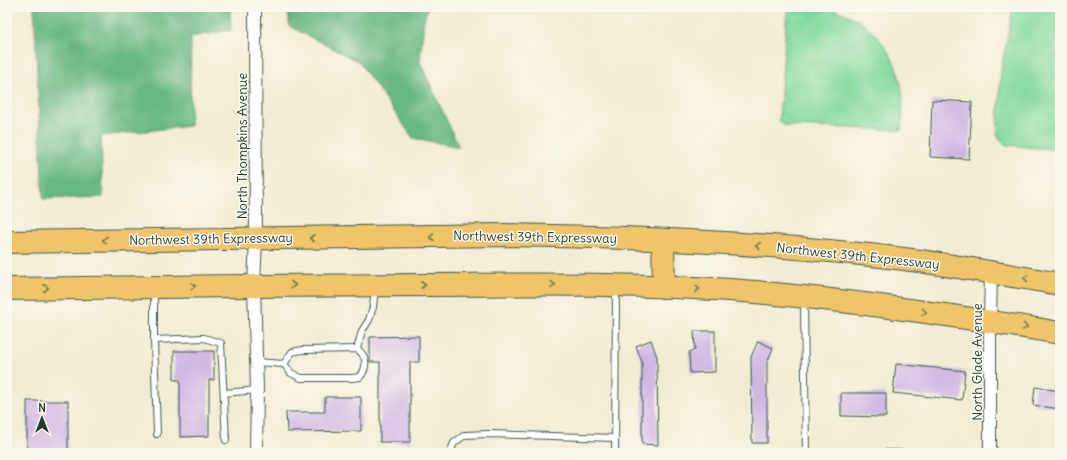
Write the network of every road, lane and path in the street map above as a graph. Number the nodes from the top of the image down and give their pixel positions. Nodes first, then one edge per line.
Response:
1 (255, 7) edge
2 (256, 238) junction
3 (663, 240) junction
4 (7, 242) edge
5 (992, 272) junction
6 (1060, 284) edge
7 (375, 285) junction
8 (616, 285) junction
9 (254, 286) junction
10 (154, 287) junction
11 (664, 287) junction
12 (7, 289) edge
13 (804, 297) junction
14 (990, 321) junction
15 (1060, 333) edge
16 (154, 340) junction
17 (356, 349) junction
18 (256, 362) junction
19 (284, 364) junction
20 (257, 390) junction
21 (224, 393) junction
22 (157, 434) dead end
23 (615, 438) junction
24 (226, 440) dead end
25 (256, 453) edge
26 (450, 453) edge
27 (615, 453) edge
28 (806, 453) edge
29 (839, 453) edge
30 (864, 453) edge
31 (904, 453) edge
32 (990, 453) edge

1 - 2 street, North Thompkins Avenue
3 -> 2 highway, Northwest 39th Expressway
2 -> 4 highway, Northwest 39th Expressway
2 - 9 street, North Thompkins Avenue
5 -> 3 highway, Northwest 39th Expressway
3 - 11 highway
6 -> 5 highway, Northwest 39th Expressway
5 - 14 street, North Glade Avenue
7 -> 8 highway
9 -> 7 highway
7 - 17 lane
8 - 11 highway
8 - 23 lane
10 -> 9 highway
9 - 18 street, North Thompkins Avenue
12 -> 10 highway
10 - 16 lane
11 -> 13 highway
13 -> 14 highway
13 - 28 lane
14 -> 15 highway
14 - 32 street, North Glade Avenue
16 - 21 lane
16 - 22 lane
17 - 19 lane
17 - 19 lane
18 - 19 lane
18 - 20 street, North Thompkins Avenue
20 - 21 lane
20 - 25 street, North Thompkins Avenue
21 - 24 lane
23 - 26 lane
23 - 27 lane
28 - 29 lane
29 - 30 lane
30 - 31 lane

